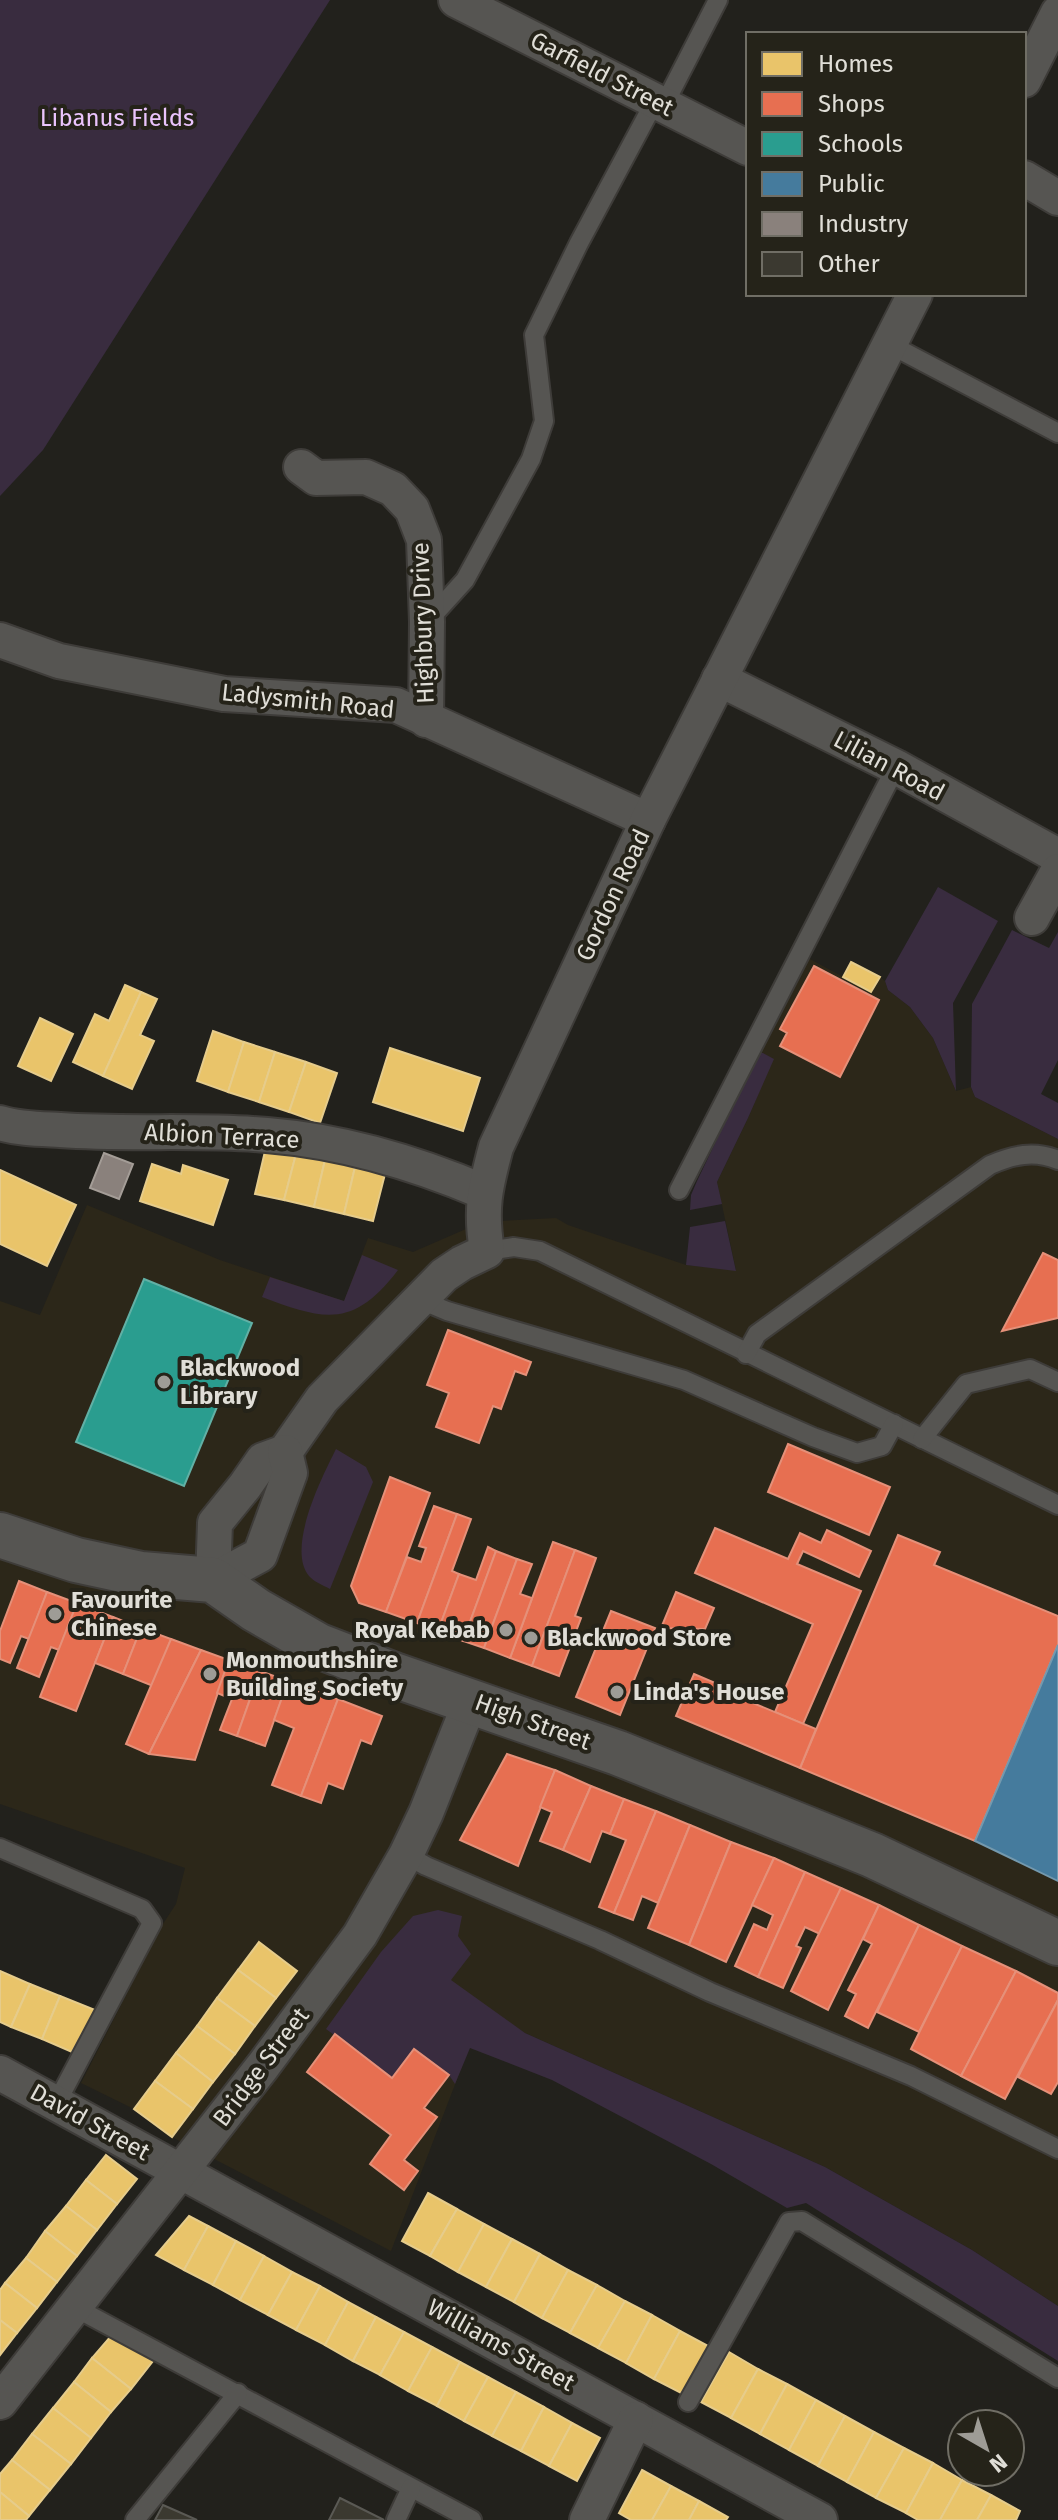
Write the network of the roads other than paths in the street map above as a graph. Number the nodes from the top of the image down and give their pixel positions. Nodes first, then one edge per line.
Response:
1 (456, 0) edge
2 (718, 0) edge
3 (1058, 13) edge
4 (1026, 76) edge
5 (659, 103) junction
6 (746, 147) edge
7 (1026, 179) edge
8 (1058, 198) edge
9 (914, 296) edge
10 (889, 344) junction
11 (1058, 433) edge
12 (301, 467) dead end
13 (427, 622) junction
14 (0, 640) edge
15 (719, 679) junction
16 (426, 720) junction
17 (896, 767) junction
18 (648, 820) junction
19 (1058, 856) edge
20 (1058, 871) edge
21 (1032, 918) dead end
22 (0, 1123) edge
23 (1058, 1160) edge
24 (679, 1190) dead end
25 (484, 1192) junction
26 (487, 1251) junction
27 (421, 1300) junction
28 (746, 1354) junction
29 (1058, 1382) edge
30 (894, 1424) junction
31 (922, 1439) junction
32 (285, 1452) junction
33 (1058, 1505) edge
34 (0, 1535) edge
35 (213, 1580) junction
36 (471, 1700) junction
37 (0, 1848) edge
38 (406, 1855) junction
39 (1058, 1943) edge
40 (0, 2073) edge
41 (57, 2102) junction
42 (1058, 2149) edge
43 (181, 2171) junction
44 (74, 2307) junction
45 (1058, 2378) edge
46 (238, 2393) junction
47 (0, 2402) edge
48 (688, 2402) dead end
49 (636, 2419) junction
50 (411, 2488) junction
51 (135, 2520) edge
52 (396, 2520) edge
53 (472, 2520) edge
54 (587, 2520) edge
55 (820, 2520) edge

1 - 5 street, Garfield Street
2 - 5 lane
3 - 4 street
5 - 6 street, Garfield Street
5 - 13 lane
7 - 8 street
9 - 10 street, Gordon Road
10 - 11 lane
10 - 15 street, Gordon Road
12 - 13 street, Highbury Drive
13 - 16 street, Highbury Drive
14 - 16 street, Ladysmith Road
15 - 17 street, Lilian Road
15 - 18 street, Gordon Road
16 - 18 street, Ladysmith Road
17 - 19 street, Lilian Road
17 - 24 lane
18 - 25 street, Gordon Road
20 - 21 street
22 - 25 street, Albion Terrace
23 - 28 lane
25 - 26 street, Gordon Road
26 - 27 street
26 - 28 lane
27 - 30 lane
27 - 32 street
28 - 30 lane
29 - 31 lane
30 - 31 lane
31 - 33 lane
32 - 35 street
32 - 35 street
34 - 35 main road
35 - 36 main road, High Street
36 - 38 street, Bridge Street
36 - 39 main road, High Street
37 - 41 lane
38 - 42 lane
38 - 43 street, Bridge Street
40 - 41 street, David Street
41 - 43 street, David Street
43 - 44 street, Bridge Street
43 - 49 street, Williams Street
44 - 46 lane
44 - 47 street, Bridge Street
45 - 48 lane
46 - 50 lane
46 - 51 lane
49 - 54 street
49 - 55 street, Williams Street
50 - 52 lane
50 - 53 lane

